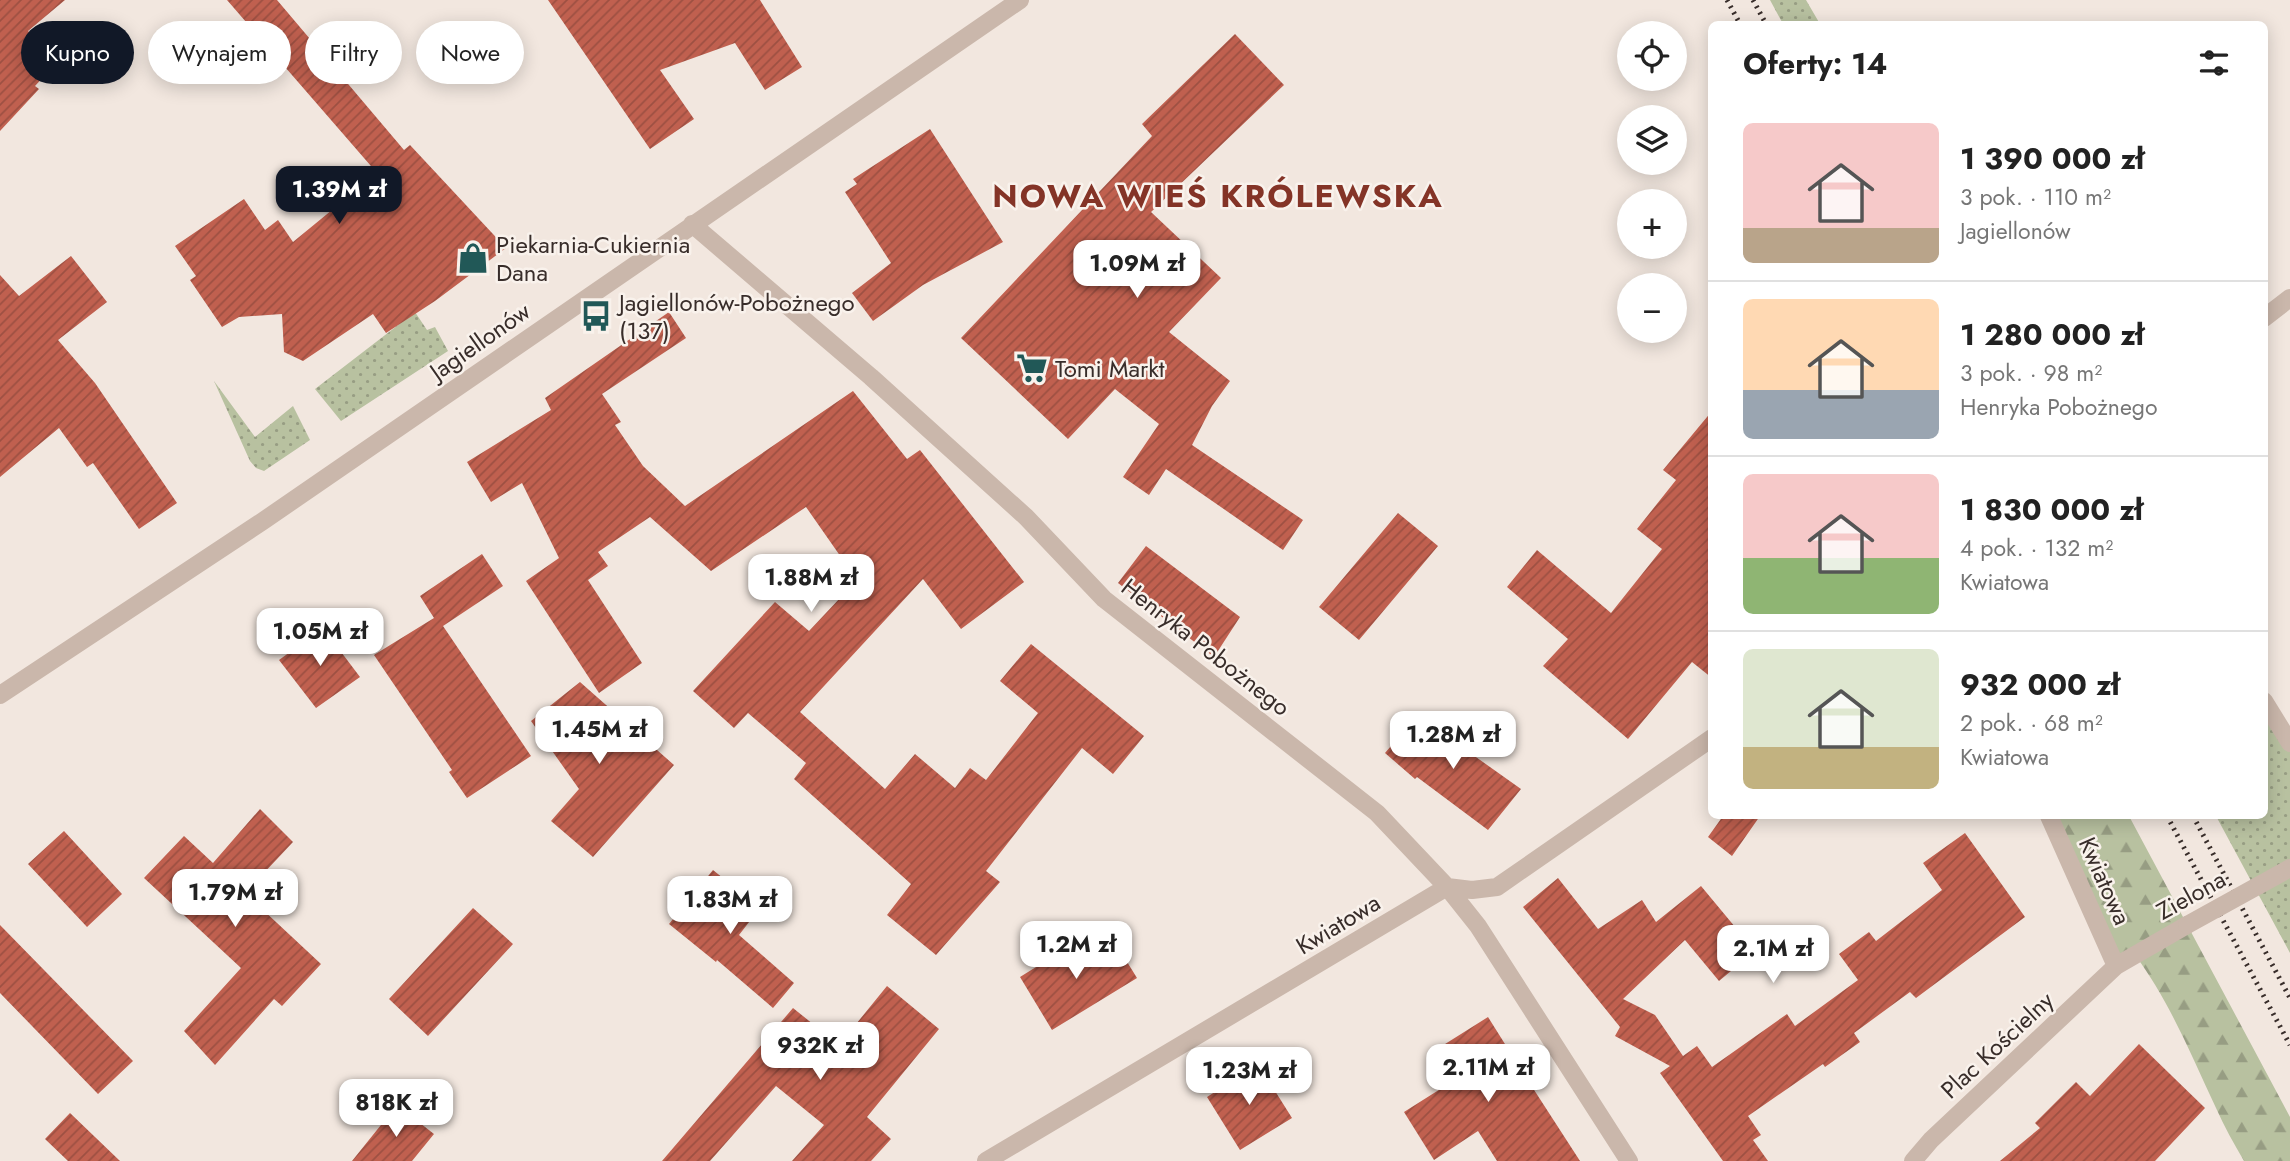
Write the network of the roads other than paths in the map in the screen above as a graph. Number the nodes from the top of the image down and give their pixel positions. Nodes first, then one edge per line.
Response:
1 (1020, 0) edge
2 (692, 224) junction
3 (2290, 298) edge
4 (2268, 315) edge
5 (0, 695) edge
6 (2268, 707) edge
7 (1708, 741) edge
8 (2290, 743) edge
9 (2050, 819) edge
10 (2290, 868) edge
11 (1447, 887) junction
12 (2116, 966) junction
13 (986, 1161) edge
14 (1629, 1161) edge
15 (1913, 1161) edge

1 - 2 street, Jagiellonów
2 - 5 street, Jagiellonów
2 - 11 street, Henryka Pobożnego
3 - 4 street
6 - 8 street
7 - 11 street
9 - 12 street, Kwiatowa
10 - 12 street, Zielona, bridge
11 - 13 street, Kwiatowa
11 - 14 street, Henryka Pobożnego
12 - 15 street, Plac Kościelny

